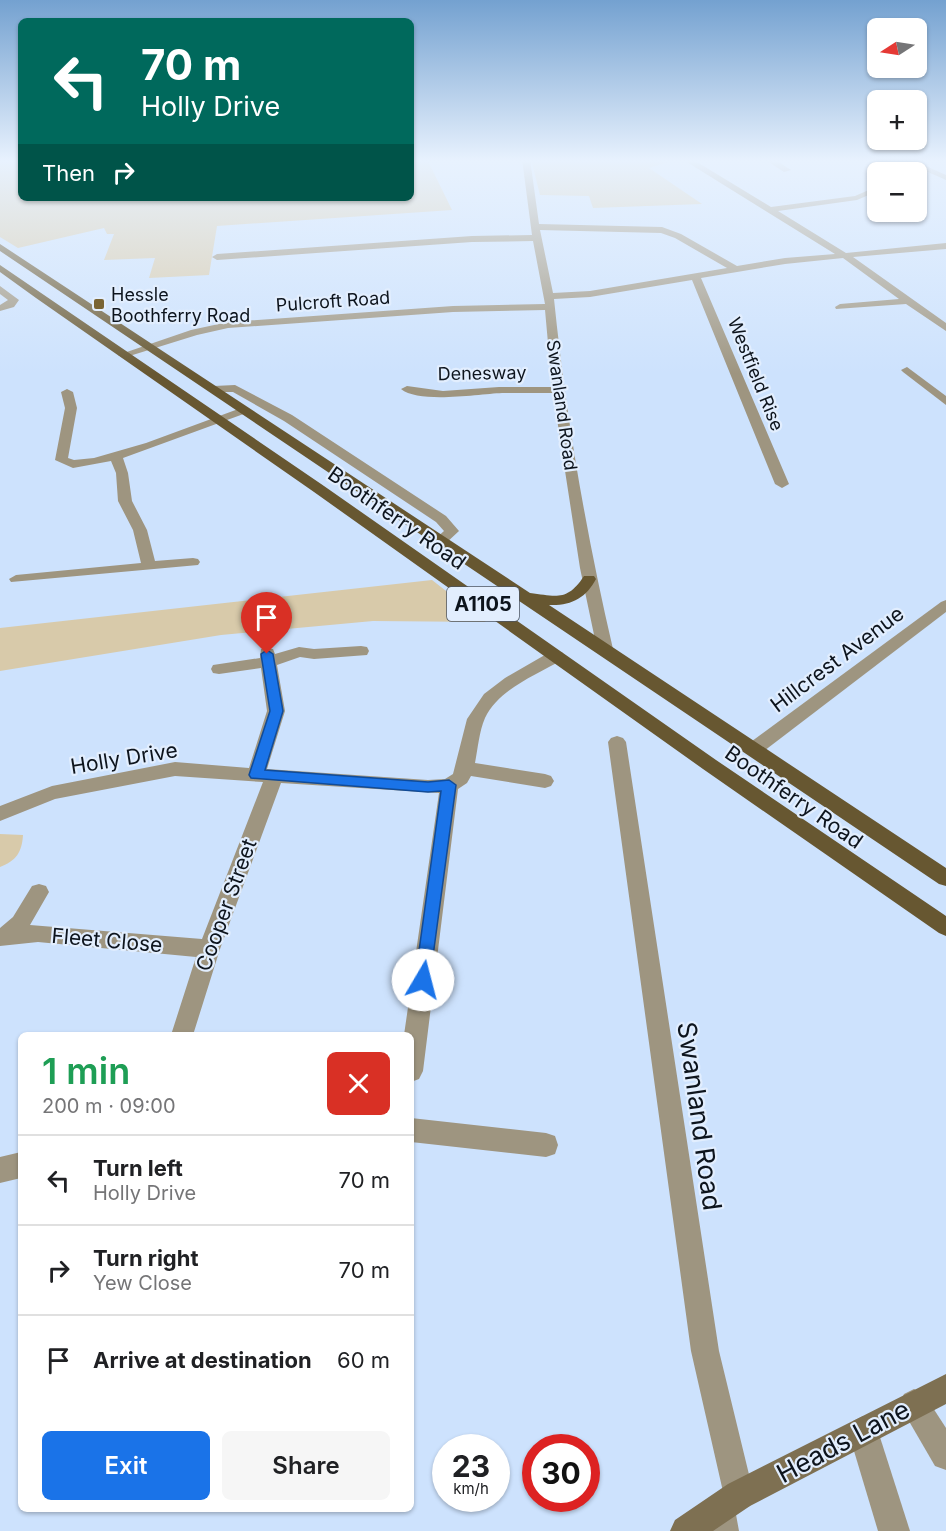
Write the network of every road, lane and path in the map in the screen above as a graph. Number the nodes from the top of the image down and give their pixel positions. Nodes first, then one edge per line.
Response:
1 (643, 230) edge
2 (663, 230) edge
3 (804, 230) edge
4 (537, 233) junction
5 (946, 246) edge
6 (0, 247) edge
7 (844, 255) junction
8 (217, 257) dead end
9 (0, 268) edge
10 (737, 270) junction
11 (696, 278) junction
12 (0, 289) edge
13 (550, 301) junction
14 (910, 301) junction
15 (840, 307) dead end
16 (0, 308) edge
17 (946, 328) edge
18 (150, 346) junction
19 (123, 356) junction
20 (907, 370) dead end
21 (214, 389) junction
22 (407, 389) dead end
23 (558, 390) junction
24 (67, 392) dead end
25 (946, 402) edge
26 (245, 410) junction
27 (218, 420) junction
28 (116, 457) junction
29 (782, 484) dead end
30 (440, 541) junction
31 (193, 562) dead end
32 (149, 565) junction
33 (16, 579) dead end
34 (590, 579) junction
35 (521, 594) junction
36 (946, 605) edge
37 (605, 649) junction
38 (361, 651) dead end
39 (556, 656) junction
40 (268, 658) junction
41 (219, 669) dead end
42 (617, 742) dead end
43 (754, 749) junction
44 (465, 768) junction
45 (265, 776) junction
46 (545, 782) dead end
47 (449, 785) junction
48 (0, 814) edge
49 (946, 878) edge
50 (39, 892) dead end
51 (946, 927) edge
52 (3, 937) edge
53 (209, 949) junction
54 (183, 1032) edge
55 (414, 1048) edge
56 (414, 1130) edge
57 (546, 1145) dead end
58 (18, 1166) edge
59 (0, 1170) edge
60 (946, 1388) edge
61 (914, 1404) junction
62 (863, 1431) junction
63 (946, 1455) edge
64 (727, 1512) edge
65 (686, 1531) edge
66 (894, 1531) edge

1 - 4 street
2 - 10 street
3 - 7 street
4 - 8 street
4 - 13 street, Swanland Road
5 - 7 street, Pulcroft Road
6 - 18 main road, Boothferry Road / A1105
7 - 10 street, Pulcroft Road
7 - 14 street
9 - 19 main road, Boothferry Road / A1105
10 - 11 street, Pulcroft Road
11 - 13 street, Pulcroft Road
11 - 29 street, Westfield Rise
12 - 16 street
13 - 18 street, Pulcroft Road
13 - 23 street, Swanland Road
14 - 15 street
14 - 17 street
18 - 19 street, Pulcroft Road
18 - 21 main road, Boothferry Road / A1105
19 - 27 main road, Boothferry Road / A1105
20 - 25 street
21 - 26 main road, Boothferry Road / A1105
21 - 30 street, Boothferry Road
22 - 23 street, Denesway
23 - 34 street, Swanland Road
24 - 28 street
26 - 27 street
26 - 30 main road, Boothferry Road / A1105
27 - 28 street
27 - 39 main road, Boothferry Road / A1105
28 - 32 street
30 - 35 main road, Boothferry Road / A1105
31 - 32 street
32 - 33 street
34 - 35 main road
34 - 37 street, Swanland Road
35 - 37 main road, Boothferry Road / A1105
36 - 43 street, Hillcrest Avenue
37 - 43 main road, Boothferry Road / A1105
38 - 40 street
39 - 44 street
39 - 51 main road, Boothferry Road / A1105
40 - 41 street
40 - 45 street, Cooper Street
42 - 64 street, Swanland Road
43 - 49 main road, Boothferry Road / A1105
44 - 46 street
44 - 47 street
45 - 47 street, Holly Drive
45 - 48 street, Holly Drive
45 - 53 street, Cooper Street
47 - 55 street
50 - 52 street, Fleet Close
52 - 53 street, Fleet Close
53 - 54 street, Cooper Street
56 - 57 street
58 - 59 street
60 - 61 street, Heads Lane
61 - 62 street, Heads Lane
61 - 63 street
62 - 64 street, Heads Lane
62 - 66 street
64 - 65 street, Heads Lane

